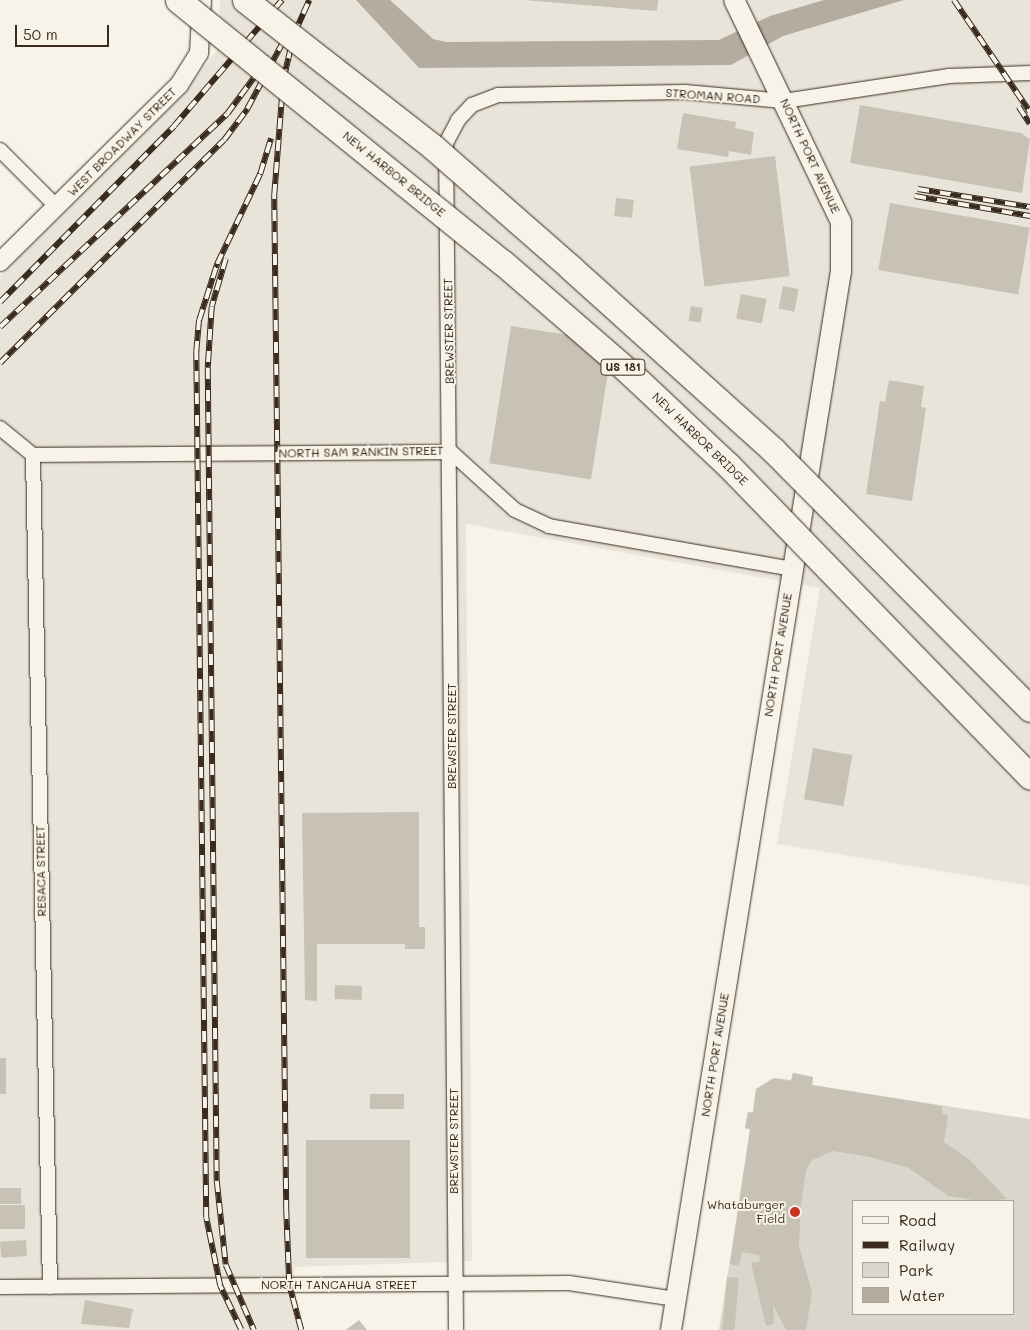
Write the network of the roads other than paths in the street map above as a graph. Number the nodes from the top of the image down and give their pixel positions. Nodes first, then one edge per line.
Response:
1 (178, 0) edge
2 (202, 0) edge
3 (245, 0) edge
4 (734, 0) edge
5 (1030, 73) edge
6 (784, 101) junction
7 (446, 143) joint
8 (0, 150) edge
9 (57, 207) junction
10 (0, 262) edge
11 (0, 428) edge
12 (451, 452) junction
13 (33, 455) junction
14 (792, 569) junction
15 (1030, 708) edge
16 (1030, 777) edge
17 (455, 1284) junction
18 (0, 1287) edge
19 (50, 1287) junction
20 (676, 1299) junction
21 (456, 1330) edge
22 (671, 1330) edge

1 - 16 highway, NEW HARBOR BRIDGE / US 181, bridge
2 - 9 street, WEST BROADWAY STREET
3 - 15 highway, US 181, bridge
4 - 6 main road, NORTH PORT AVENUE
5 - 6 street, STROMAN ROAD
6 - 7 street, STROMAN ROAD
6 - 14 main road, NORTH PORT AVENUE
7 - 12 street, BREWSTER STREET
8 - 9 street
9 - 10 street, WEST BROADWAY STREET
11 - 13 street
12 - 13 street, NORTH SAM RANKIN STREET
12 - 14 street, NORTH SAM RANKIN STREET
12 - 17 street, BREWSTER STREET
13 - 19 street, RESACA STREET
14 - 20 main road, NORTH PORT AVENUE
17 - 19 street, NORTH TANCAHUA STREET
17 - 20 street, NORTH TANCAHUA STREET
17 - 21 street, BREWSTER STREET
18 - 19 street, NORTH TANCAHUA STREET
20 - 22 main road, NORTH PORT AVENUE

